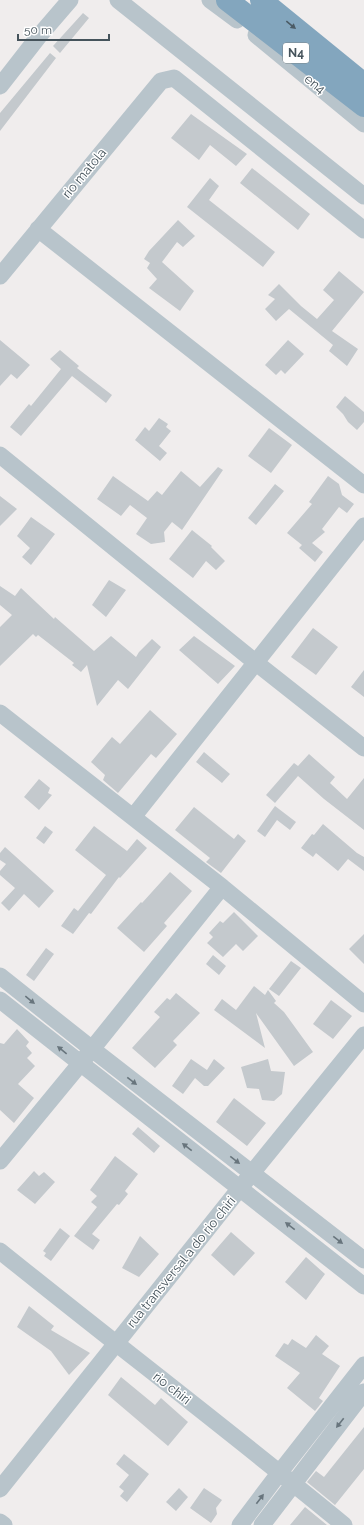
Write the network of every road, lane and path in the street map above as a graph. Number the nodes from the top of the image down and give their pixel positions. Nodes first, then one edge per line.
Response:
1 (70, 0) edge
2 (118, 0) edge
3 (210, 0) edge
4 (227, 0) edge
5 (261, 0) edge
6 (364, 84) edge
7 (0, 86) edge
8 (364, 106) edge
9 (364, 124) edge
10 (364, 196) edge
11 (38, 229) junction
12 (364, 230) edge
13 (0, 276) edge
14 (0, 455) edge
15 (364, 486) edge
16 (364, 526) edge
17 (255, 662) junction
18 (0, 712) edge
19 (364, 748) edge
20 (133, 817) junction
21 (222, 887) junction
22 (0, 976) edge
23 (0, 1000) edge
24 (364, 1004) edge
25 (364, 1035) edge
26 (92, 1049) junction
27 (80, 1064) junction
28 (0, 1161) edge
29 (252, 1173) junction
30 (241, 1187) junction
31 (0, 1251) edge
32 (364, 1260) edge
33 (364, 1286) edge
34 (115, 1344) junction
35 (364, 1365) edge
36 (364, 1392) edge
37 (280, 1472) junction
38 (293, 1484) junction
39 (0, 1489) edge
40 (0, 1522) edge
41 (4, 1525) edge
42 (240, 1525) edge
43 (262, 1525) edge
44 (344, 1525) edge

1 - 7 street
2 - 10 street
3 - 9 street, en4
4 - 8 highway, N4
5 -> 6 highway, N4
11 - 12 street, rio matola
11 - 13 street, rio matola
11 - 15 street
14 - 17 street
16 - 17 street
17 - 19 street
17 - 20 street
18 - 20 street
20 - 21 street
21 - 24 street
21 - 26 street
22 -> 26 street
27 -> 23 street
25 - 29 street, rua transversal a do rio chiri
26 - 27 street
26 -> 29 street
27 - 28 street
30 -> 27 street
29 - 30 street, rua transversal a do rio chiri
29 -> 32 street
33 -> 30 street
30 - 34 street, rua transversal a do rio chiri
31 - 34 street, rio chiri
34 - 37 street, rio chiri
34 - 39 street, rua transversal a do rio chiri
35 - 37 street
36 -> 38 street
37 - 38 street, rio chiri
42 -> 37 street
38 - 43 street
38 - 44 street, rio chiri
40 - 41 street

